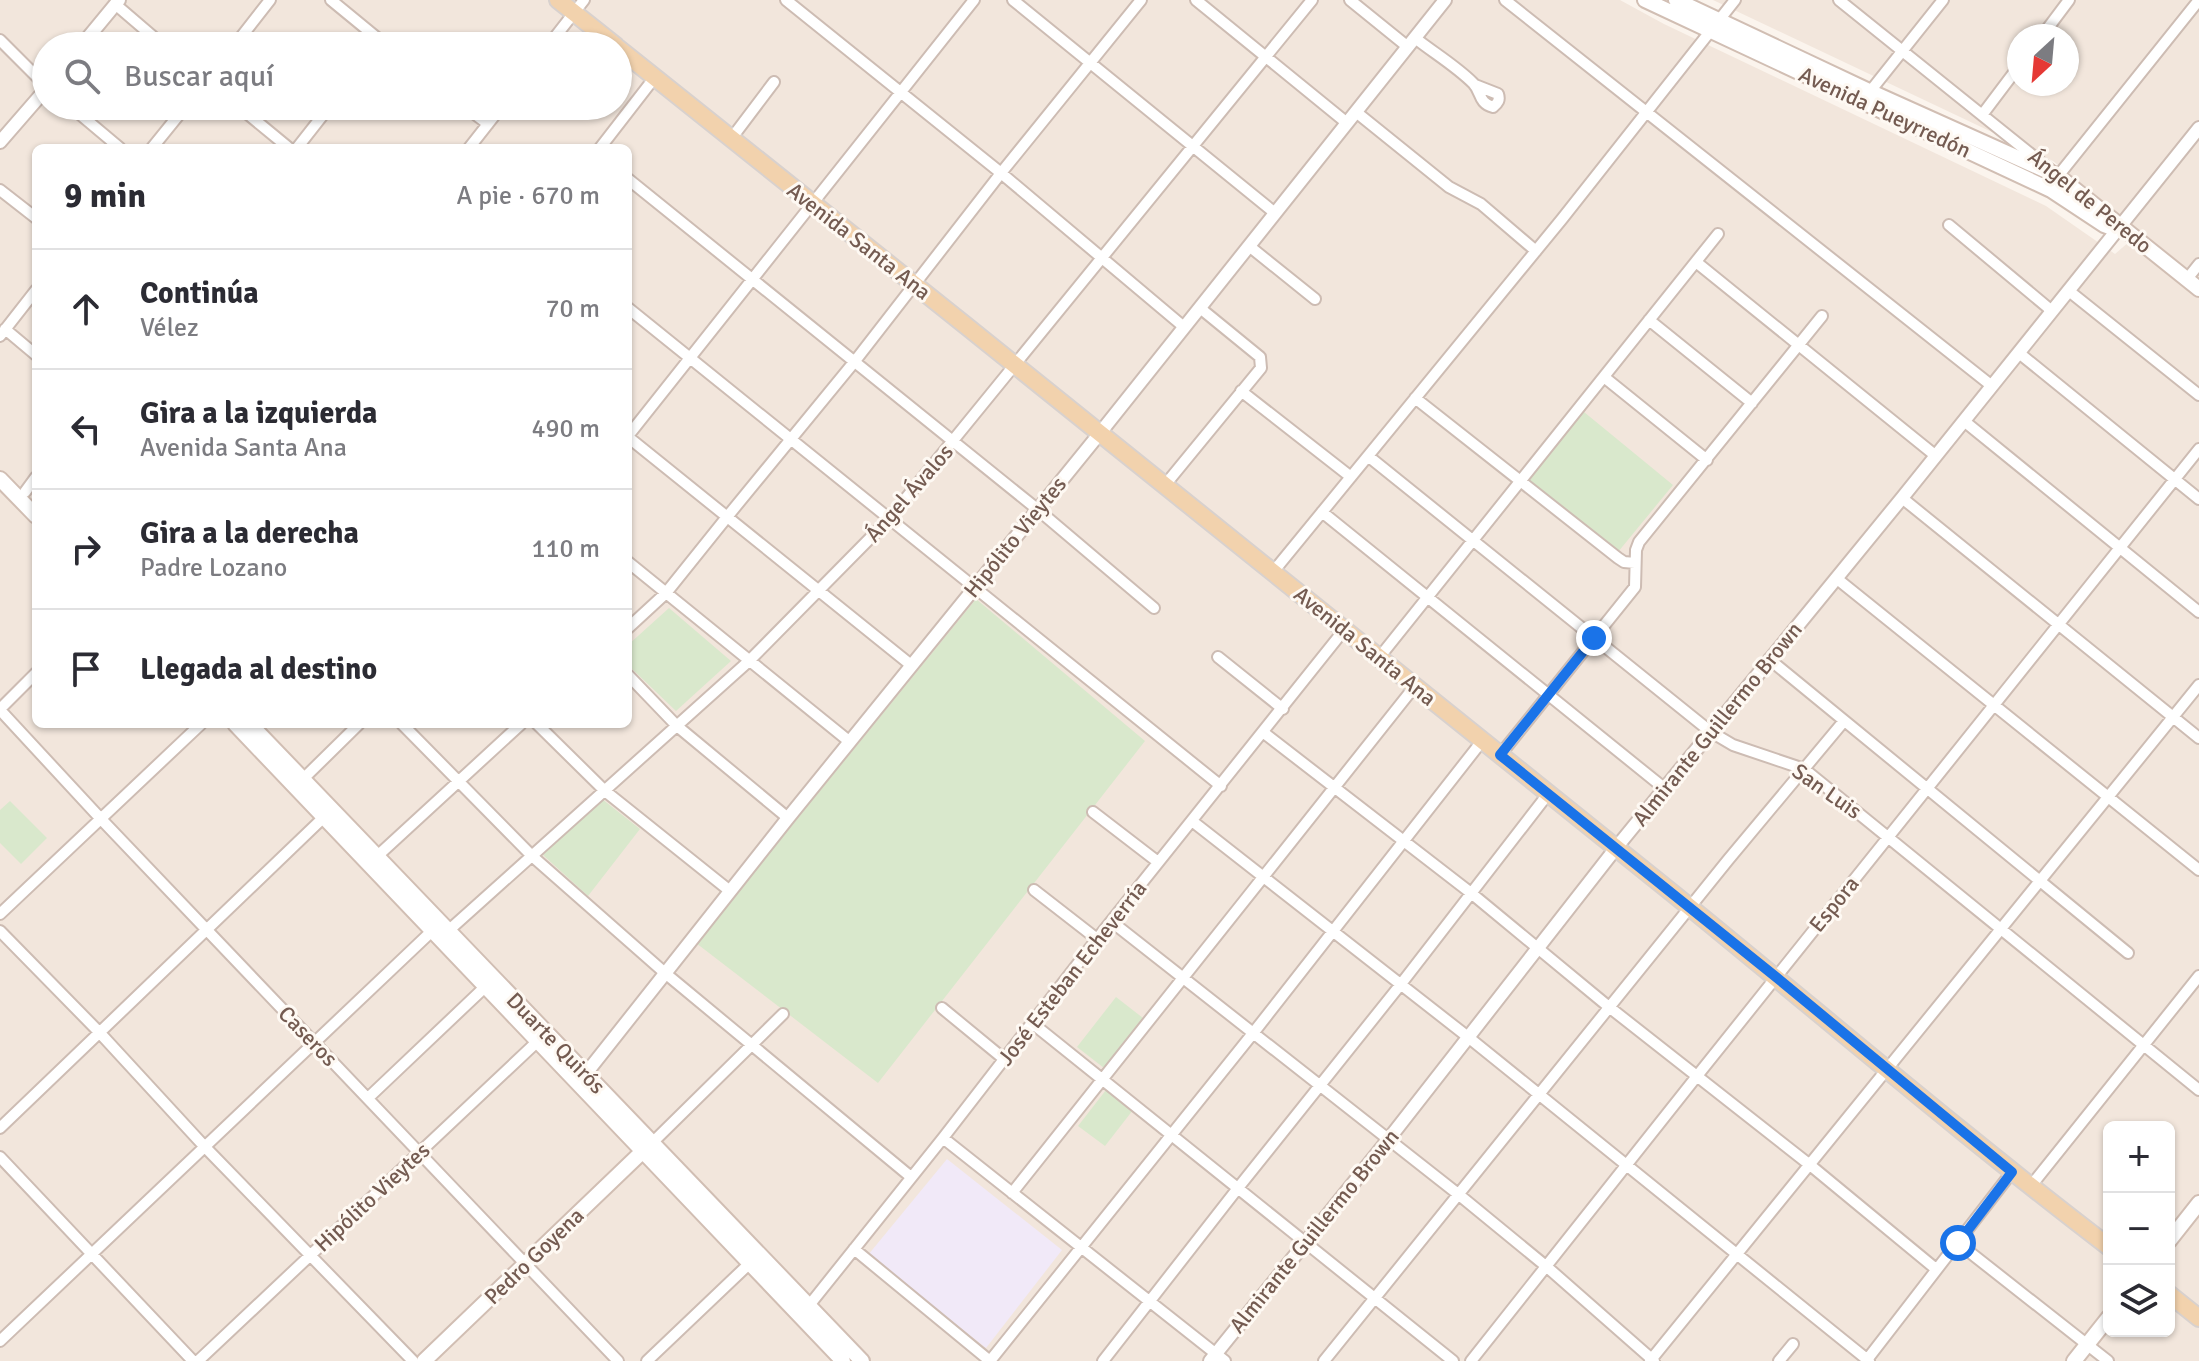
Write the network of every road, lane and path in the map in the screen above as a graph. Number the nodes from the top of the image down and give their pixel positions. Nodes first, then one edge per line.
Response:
1 (270, 0) edge
2 (331, 0) edge
3 (558, 0) edge
4 (786, 0) edge
5 (974, 0) edge
6 (1013, 0) edge
7 (1141, 0) edge
8 (1196, 0) edge
9 (1312, 0) edge
10 (1350, 0) edge
11 (1445, 0) edge
12 (1505, 0) edge
13 (1645, 0) edge
14 (1676, 0) edge
15 (1735, 0) edge
16 (1839, 0) edge
17 (1943, 0) edge
18 (2069, 0) edge
19 (117, 2) edge
20 (2193, 2) edge
21 (579, 6) edge
22 (2051, 24) edge
23 (1715, 26) junction
24 (92, 32) edge
25 (149, 32) edge
26 (245, 32) edge
27 (368, 32) edge
28 (559, 32) edge
29 (603, 32) edge
30 (0, 40) edge
31 (1411, 43) junction
32 (1903, 50) junction
33 (1266, 58) junction
34 (632, 59) edge
35 (1090, 63) junction
36 (32, 73) edge
37 (655, 77) junction
38 (774, 82) dead end
39 (2007, 82) edge
40 (1475, 85) dead end
41 (900, 93) junction
42 (1867, 97) junction
43 (32, 104) edge
44 (632, 107) edge
45 (1646, 113) junction
46 (1982, 115) junction
47 (1352, 118) junction
48 (87, 120) edge
49 (175, 120) edge
50 (255, 120) edge
51 (319, 120) edge
52 (483, 120) edge
53 (491, 120) edge
54 (622, 120) edge
55 (488, 124) junction
56 (2199, 128) edge
57 (731, 139) junction
58 (0, 142) edge
59 (115, 144) edge
60 (155, 144) edge
61 (284, 144) edge
62 (300, 144) edge
63 (472, 144) edge
64 (603, 144) edge
65 (1194, 147) junction
66 (1001, 173) junction
67 (2058, 176) junction
68 (632, 182) edge
69 (0, 190) edge
70 (812, 204) junction
71 (1275, 213) junction
72 (32, 215) edge
73 (1949, 225) dead end
74 (2121, 225) junction
75 (1718, 234) dead end
76 (1249, 246) junction
77 (1536, 251) junction
78 (1102, 259) junction
79 (1696, 262) junction
80 (2199, 264) edge
81 (752, 279) junction
82 (2193, 284) edge
83 (915, 285) junction
84 (2069, 291) junction
85 (32, 295) edge
86 (1315, 299) dead end
87 (1200, 308) junction
88 (632, 311) edge
89 (2052, 311) junction
90 (1822, 316) dead end
91 (1649, 320) junction
92 (1184, 327) junction
93 (2, 332) edge
94 (1798, 345) junction
95 (32, 352) edge
96 (2019, 353) junction
97 (691, 358) junction
98 (855, 361) junction
99 (1015, 365) junction
100 (1604, 377) junction
101 (1992, 386) junction
102 (1241, 391) junction
103 (2199, 395) edge
104 (1415, 398) junction
105 (1752, 403) junction
106 (1964, 421) junction
107 (632, 431) edge
108 (1100, 433) junction
109 (632, 439) edge
110 (791, 439) junction
111 (954, 442) junction
112 (2199, 449) edge
113 (1368, 456) junction
114 (1936, 456) junction
115 (1707, 460) junction
116 (0, 467) edge
117 (1351, 477) junction
118 (2175, 479) junction
119 (32, 482) edge
120 (1520, 482) junction
121 (1165, 485) junction
122 (3, 488) edge
123 (25, 492) junction
124 (1902, 498) junction
125 (32, 499) edge
126 (2199, 499) edge
127 (1037, 509) junction
128 (1322, 512) junction
129 (32, 513) edge
130 (727, 517) junction
131 (889, 519) junction
132 (1473, 540) junction
133 (2120, 547) junction
134 (1635, 563) junction
135 (632, 565) edge
136 (1273, 572) junction
137 (1836, 578) junction
138 (974, 587) junction
139 (820, 590) junction
140 (666, 593) junction
141 (1428, 597) junction
142 (1154, 608) dead end
143 (2199, 612) edge
144 (632, 624) edge
145 (2058, 624) junction
146 (1344, 630) junction
147 (1594, 638) junction
148 (1218, 657) dead end
149 (1378, 659) junction
150 (1769, 659) junction
151 (749, 661) junction
152 (911, 665) junction
153 (32, 677) edge
154 (632, 679) edge
155 (2199, 685) edge
156 (1415, 686) junction
157 (1548, 694) junction
158 (1993, 705) junction
159 (0, 709) edge
160 (1283, 709) junction
161 (2173, 717) junction
162 (1844, 721) junction
163 (677, 726) junction
164 (197, 728) edge
165 (239, 728) edge
166 (254, 728) edge
167 (355, 728) edge
168 (406, 728) edge
169 (517, 728) edge
170 (541, 728) edge
171 (1711, 732) junction
172 (1264, 733) junction
173 (2199, 738) edge
174 (1482, 741) junction
175 (850, 742) junction
176 (1500, 755) junction
177 (1804, 769) junction
178 (303, 779) junction
179 (457, 781) junction
180 (1221, 786) junction
181 (1334, 787) junction
182 (1664, 788) junction
183 (1927, 789) junction
184 (605, 791) junction
185 (1548, 794) junction
186 (2108, 797) junction
187 (1093, 812) dead end
188 (323, 818) junction
189 (788, 818) junction
190 (101, 819) junction
191 (1192, 821) junction
192 (1889, 837) junction
193 (1403, 841) junction
194 (1616, 848) junction
195 (532, 856) junction
196 (372, 860) junction
197 (1158, 862) junction
198 (2199, 870) edge
199 (1263, 877) junction
200 (2039, 881) junction
201 (1034, 890) dead end
202 (730, 891) junction
203 (1471, 893) junction
204 (1689, 907) junction
205 (0, 914) edge
206 (1112, 922) junction
207 (206, 930) junction
208 (2000, 930) junction
209 (0, 931) edge
210 (432, 931) junction
211 (448, 931) junction
212 (1333, 931) junction
213 (1097, 939) junction
214 (1538, 948) junction
215 (2128, 953) dead end
216 (665, 973) junction
217 (2199, 976) edge
218 (1183, 977) junction
219 (1776, 977) junction
220 (1401, 984) junction
221 (485, 987) junction
222 (1609, 1007) junction
223 (942, 1008) dead end
224 (783, 1014) dead end
225 (1032, 1023) junction
226 (99, 1032) junction
227 (1254, 1032) junction
228 (541, 1037) junction
229 (1468, 1037) junction
230 (315, 1043) junction
231 (752, 1045) junction
232 (2144, 1045) junction
233 (1004, 1059) junction
234 (1887, 1070) junction
235 (1697, 1076) junction
236 (581, 1079) junction
237 (1103, 1079) junction
238 (1320, 1085) junction
239 (2199, 1090) edge
240 (1538, 1095) junction
241 (368, 1098) junction
242 (0, 1128) edge
243 (1172, 1134) junction
244 (943, 1138) junction
245 (1388, 1140) junction
246 (204, 1146) junction
247 (648, 1147) junction
248 (420, 1153) junction
249 (0, 1157) edge
250 (1810, 1165) junction
251 (1625, 1166) junction
252 (2012, 1172) junction
253 (911, 1177) junction
254 (2030, 1187) junction
255 (1238, 1188) junction
256 (1012, 1193) junction
257 (1458, 1194) junction
258 (2199, 1203) edge
259 (2175, 1233) edge
260 (2103, 1242) edge
261 (1305, 1243) junction
262 (1958, 1243) junction
263 (1081, 1248) junction
264 (854, 1249) junction
265 (310, 1254) junction
266 (92, 1255) junction
267 (1736, 1255) junction
268 (750, 1263) junction
269 (525, 1264) junction
270 (1547, 1267) junction
271 (1936, 1269) junction
272 (1374, 1298) junction
273 (2175, 1299) edge
274 (1150, 1302) junction
275 (805, 1311) junction
276 (2199, 1318) edge
277 (2103, 1325) edge
278 (0, 1341) edge
279 (1793, 1344) dead end
280 (2087, 1345) junction
281 (1217, 1359) edge
282 (1652, 1360) edge
283 (196, 1361) edge
284 (413, 1361) edge
285 (424, 1361) edge
286 (618, 1361) edge
287 (647, 1361) edge
288 (843, 1361) edge
289 (862, 1361) edge
290 (990, 1361) edge
291 (1103, 1361) edge
292 (1324, 1361) edge
293 (1453, 1361) edge
294 (1471, 1361) edge
295 (1779, 1361) edge
296 (1867, 1361) edge
297 (2074, 1361) edge
298 (2108, 1361) edge

1 - 26 street
2 - 27 street
3 - 21 main road, Avenida Santa Ana
4 - 41 street
5 - 41 street
6 - 35 street
7 - 35 street
8 - 33 street
9 - 33 street, Ángel Ávalos
10 - 31 street
11 - 31 street, Hipólito Vieytes
12 - 45 street
13 - 23 main road, Avenida Pueyrredón
14 - 23 main road, Avenida Pueyrredón
15 - 23 street
16 - 32 street, Ángel de Peredo
17 - 32 street
18 - 22 street
19 - 24 street
19 - 25 street
20 - 67 street
21 - 28 street
21 - 29 main road, Avenida Santa Ana
23 - 42 main road, Avenida Pueyrredón
23 - 45 street
30 - 36 street
31 - 40 street
31 - 47 street, Hipólito Vieytes
32 - 42 street
32 - 46 street, Ángel de Peredo
33 - 47 street
33 - 65 street, Ángel Ávalos
34 - 37 main road, Avenida Santa Ana
35 - 65 street
35 - 66 street
37 - 44 street
37 - 57 main road, Avenida Santa Ana
38 - 57 street
39 - 46 street
41 - 66 street
41 - 70 street
42 - 67 main road, Avenida Pueyrredón
42 - 74 main road, Avenida Pueyrredón
43 - 58 street
45 - 77 street
45 - 101 street
46 - 67 street, Ángel de Peredo
47 - 71 street, Hipólito Vieytes
47 - 77 street
48 - 59 street
49 - 60 street
50 - 61 street
51 - 62 street
52 - 55 street
53 - 55 street
54 - 64 street
55 - 63 street
56 - 74 street, Almirante Guillermo Brown
57 - 70 main road, Avenida Santa Ana
65 - 71 street
65 - 78 street, Ángel Ávalos
66 - 78 street
66 - 83 street
67 - 74 main road, Ángel de Peredo
68 - 81 street
69 - 72 street
70 - 81 street
70 - 83 main road, Avenida Santa Ana
71 - 76 street, Hipólito Vieytes
73 - 89 street
74 - 82 main road, Ángel de Peredo
74 - 84 street, Almirante Guillermo Brown
75 - 79 street
76 - 86 street
76 - 87 street, Hipólito Vieytes
77 - 104 street
78 - 92 street
78 - 99 street, Ángel Ávalos
79 - 91 street
79 - 94 street
80 - 82 street
81 - 97 street
81 - 98 street
83 - 98 street
83 - 99 main road, Avenida Santa Ana
84 - 89 street, Almirante Guillermo Brown
84 - 103 street
85 - 93 street
87 - 92 street, Hipólito Vieytes
87 - 102 street
88 - 97 street
89 - 96 street, Almirante Guillermo Brown
90 - 94 street
91 - 100 street
91 - 105 street
92 - 108 street, Hipólito Vieytes
93 - 95 street
94 - 105 street
94 - 114 street
96 - 101 street, Almirante Guillermo Brown
96 - 118 street
97 - 107 street
97 - 110 street
98 - 110 street
98 - 111 street
99 - 108 main road, Avenida Santa Ana
99 - 111 street, Ángel Ávalos
100 - 115 street
100 - 120 street
101 - 106 street, Almirante Guillermo Brown
102 - 117 street
102 - 121 street
104 - 113 street
104 - 120 street
105 - 115 street
106 - 114 street, Almirante Guillermo Brown
106 - 133 street
108 - 121 main road, Avenida Santa Ana
108 - 127 street, Hipólito Vieytes
109 - 130 street
110 - 130 street
110 - 131 street
111 - 127 street
111 - 131 street, Ángel Ávalos
112 - 118 street, Espora
113 - 117 street
113 - 132 street, San Luis
114 - 124 street, Almirante Guillermo Brown
115 - 134 street
116 - 123 main road
117 - 128 street
118 - 126 street
118 - 133 street, Espora
119 - 123 street
120 - 132 street
120 - 134 street
121 - 136 main road, Avenida Santa Ana
122 - 129 main road
123 - 125 main road
124 - 137 street, Almirante Guillermo Brown
124 - 145 street
127 - 138 street, Hipólito Vieytes
127 - 142 street
128 - 136 street
128 - 141 street
130 - 139 street
130 - 140 street
131 - 138 street
131 - 139 street, Ángel Ávalos
132 - 141 street
132 - 147 street, San Luis
133 - 143 street
133 - 145 street, Espora
134 - 147 street
135 - 140 street
136 - 146 main road, Avenida Santa Ana
137 - 150 street, Almirante Guillermo Brown
137 - 158 street
138 - 152 street, Hipólito Vieytes
138 - 180 street
139 - 151 street, Ángel Ávalos
139 - 152 street
140 - 144 street
140 - 151 street
141 - 149 street
141 - 157 street
145 - 158 street, Espora
145 - 161 street
146 - 149 main road, Avenida Santa Ana
146 - 160 street, José Esteban Echeverría
147 - 157 street
147 - 171 street, San Luis
148 - 160 street
149 - 156 main road, Avenida Santa Ana
150 - 162 street
150 - 171 street, Almirante Guillermo Brown
151 - 163 street, Ángel Ávalos
151 - 175 street
152 - 175 street, Hipólito Vieytes
153 - 159 street
154 - 163 street
155 - 161 street
156 - 174 main road, Avenida Santa Ana
156 - 181 street
157 - 176 street
157 - 182 street
158 - 183 street, Espora
158 - 186 street
159 - 190 street, Caseros
160 - 172 street, José Esteban Echeverría
161 - 173 street
161 - 186 street
162 - 177 street
162 - 183 street
163 - 184 street, Ángel Ávalos
163 - 189 street
164 - 190 street
165 - 188 main road, Duarte Quirós
166 - 178 main road, Duarte Quirós
167 - 178 street
168 - 179 street
169 - 179 street
170 - 184 street
171 - 177 street, San Luis
171 - 182 street, Almirante Guillermo Brown
172 - 180 street, José Esteban Echeverría
172 - 181 street
174 - 176 main road, Avenida Santa Ana
174 - 193 street
175 - 189 street, Hipólito Vieytes
176 - 185 main road, Avenida Santa Ana
177 - 192 street, San Luis
177 - 204 street
178 - 196 main road, Duarte Quirós
179 - 195 street
179 - 196 street
180 - 191 street, José Esteban Echeverría
181 - 193 street
181 - 199 street
182 - 194 street, Almirante Guillermo Brown
183 - 192 street, Espora
183 - 200 street
184 - 195 street, Ángel Ávalos
184 - 202 street
185 - 194 main road, Avenida Santa Ana
185 - 203 street
186 - 198 street
186 - 200 street
187 - 197 street
188 - 196 main road, Duarte Quirós
188 - 207 street
189 - 202 street, Hipólito Vieytes
190 - 205 street
190 - 207 street, Caseros
191 - 197 street, José Esteban Echeverría
191 - 199 street
192 - 208 street, San Luis
192 - 219 street, Espora
193 - 203 street
193 - 212 street
194 - 204 main road, Avenida Santa Ana
194 - 214 street, Almirante Guillermo Brown
195 - 211 street, Ángel Ávalos
195 - 216 street
196 - 210 main road, Duarte Quirós
196 - 211 main road, Duarte Quirós
197 - 206 street, José Esteban Echeverría
199 - 212 street
199 - 218 street
200 - 208 street
200 - 215 street
201 - 213 street
202 - 216 street, Hipólito Vieytes
203 - 214 street
203 - 220 street
204 - 219 main road, Avenida Santa Ana
204 - 222 street
206 - 213 street, José Esteban Echeverría
206 - 218 street
207 - 226 street
207 - 230 street, Caseros
208 - 232 street, San Luis
208 - 234 street
209 - 226 street
210 - 221 main road, Duarte Quirós
210 - 230 street
211 - 228 main road, Duarte Quirós
212 - 220 street
212 - 227 street
213 - 225 street, José Esteban Echeverría
214 - 222 street
214 - 229 street, Almirante Guillermo Brown
216 - 231 street
216 - 236 street, Hipólito Vieytes
217 - 232 street
218 - 227 street
218 - 237 street
219 - 234 main road, Avenida Santa Ana
219 - 235 street, Espora
220 - 229 street
220 - 238 street
221 - 228 main road, Duarte Quirós
221 - 241 street
222 - 235 street
222 - 240 street
223 - 233 street
224 - 231 street, Pedro Goyena
225 - 233 street, José Esteban Echeverría
225 - 237 street
226 - 242 street
226 - 246 street
227 - 238 street
227 - 243 street
228 - 236 main road, Duarte Quirós
228 - 248 street, Hipólito Vieytes
229 - 240 street
229 - 245 street, Almirante Guillermo Brown
230 - 241 street, Caseros
230 - 246 street
231 - 247 street, Pedro Goyena
231 - 253 street
232 - 239 street, San Luis
232 - 254 street
233 - 244 street, José Esteban Echeverría
234 - 250 street
234 - 252 main road, Avenida Santa Ana
235 - 250 street
235 - 251 street, Espora
236 - 247 main road, Duarte Quirós
237 - 243 street
237 - 256 street
238 - 245 street
238 - 255 street
240 - 251 street
240 - 257 street
241 - 248 street, Caseros
243 - 255 street
243 - 263 street
244 - 253 street, José Esteban Echeverría
244 - 256 street
245 - 257 street
245 - 261 street, Almirante Guillermo Brown
246 - 265 street
246 - 266 street
247 - 268 main road, Duarte Quirós
247 - 269 main road, Pedro Goyena
247 - 275 main road, Duarte Quirós
248 - 265 street, Hipólito Vieytes
248 - 269 street, Caseros
249 - 266 street
250 - 267 street
250 - 271 street
251 - 267 street
251 - 270 street, Espora
252 - 254 main road, Avenida Santa Ana
252 - 262 street
253 - 264 street, José Esteban Echeverría
254 - 260 main road, Avenida Santa Ana
255 - 261 street
255 - 274 street
256 - 263 street
257 - 270 street
257 - 272 street
258 - 259 main road
261 - 272 street
261 - 281 street, Almirante Guillermo Brown
262 - 271 street
262 - 280 street
263 - 274 street
263 - 290 street
264 - 275 street, José Esteban Echeverría
264 - 290 street
265 - 283 street, Hipólito Vieytes
265 - 284 street
266 - 278 street
266 - 283 street
267 - 282 street
267 - 296 street
268 - 275 main road, Duarte Quirós
268 - 287 street
269 - 285 main road, Pedro Goyena
269 - 286 street, Caseros
270 - 282 street
270 - 294 street, Espora
271 - 296 street
272 - 292 street
272 - 293 street
273 - 276 main road
274 - 281 street
274 - 291 street
275 - 288 main road, Duarte Quirós
275 - 289 main road, Duarte Quirós
277 - 280 main road
279 - 295 street
280 - 297 main road
280 - 298 street

